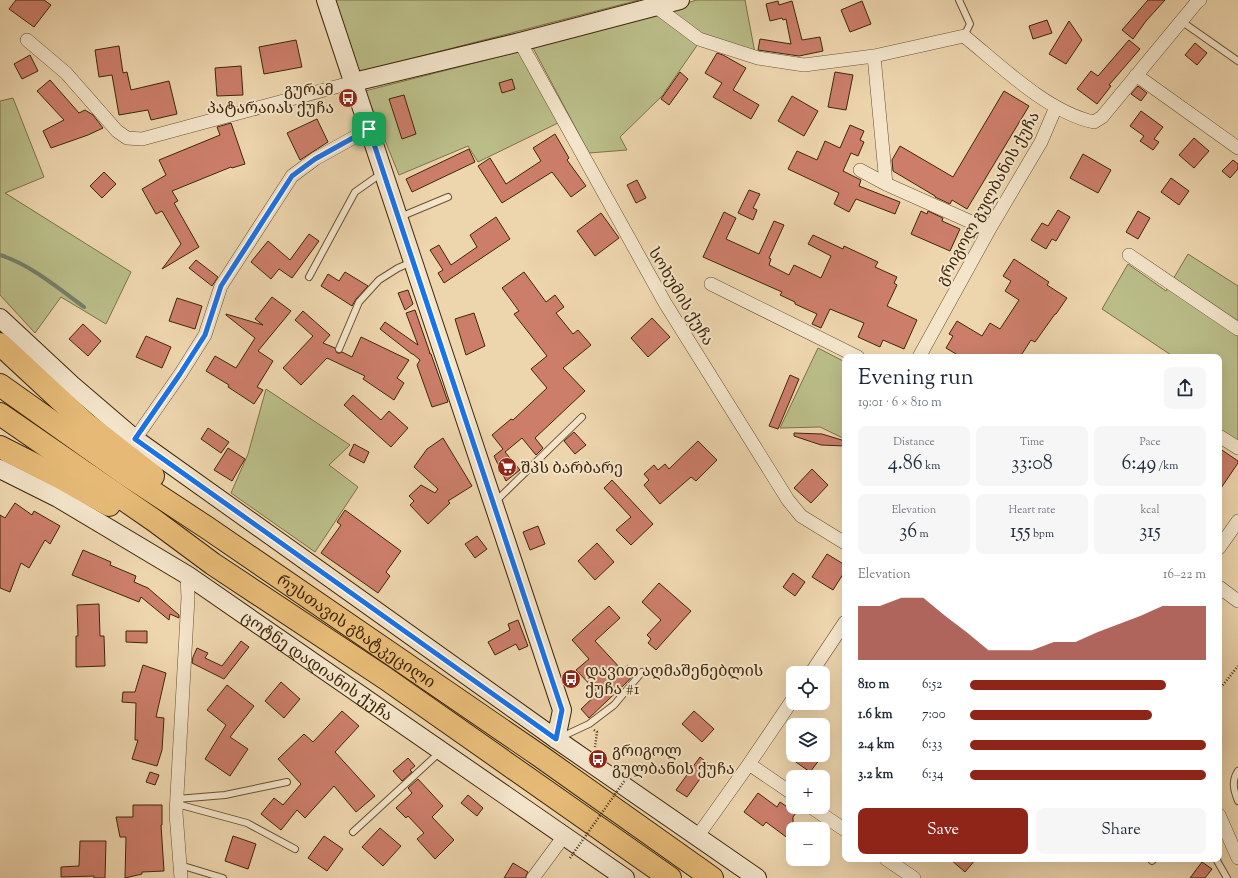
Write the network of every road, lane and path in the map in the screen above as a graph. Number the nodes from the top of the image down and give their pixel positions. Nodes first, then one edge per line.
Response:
1 (326, 0) edge
2 (680, 0) edge
3 (959, 0) edge
4 (1200, 0) edge
5 (654, 3) edge
6 (1181, 21) junction
7 (964, 36) junction
8 (27, 40) dead end
9 (520, 42) junction
10 (874, 56) junction
11 (1238, 61) edge
12 (1136, 76) junction
13 (354, 82) junction
14 (1056, 107) junction
15 (369, 129) junction
16 (1238, 148) edge
17 (860, 170) dead end
18 (384, 172) junction
19 (886, 184) junction
20 (448, 197) dead end
21 (399, 218) junction
22 (989, 230) junction
23 (1129, 255) dead end
24 (413, 261) junction
25 (309, 277) dead end
26 (711, 284) dead end
27 (0, 318) edge
28 (1238, 329) edge
29 (0, 344) edge
30 (339, 349) dead end
31 (852, 354) edge
32 (921, 354) edge
33 (0, 385) edge
34 (0, 414) edge
35 (582, 417) dead end
36 (1222, 438) edge
37 (135, 439) junction
38 (0, 447) edge
39 (1238, 448) edge
40 (0, 469) edge
41 (494, 503) junction
42 (1238, 521) edge
43 (206, 527) junction
44 (842, 541) edge
45 (1222, 544) edge
46 (213, 564) junction
47 (187, 575) junction
48 (1222, 589) edge
49 (1238, 601) edge
50 (842, 626) edge
51 (816, 666) edge
52 (1238, 666) edge
53 (642, 672) dead end
54 (1222, 686) edge
55 (786, 709) edge
56 (589, 724) junction
57 (556, 739) junction
58 (594, 748) dead end
59 (441, 751) junction
60 (749, 764) junction
61 (1238, 771) edge
62 (630, 773) dead end
63 (286, 782) dead end
64 (786, 789) edge
65 (177, 801) junction
66 (1238, 801) edge
67 (821, 814) edge
68 (1222, 822) edge
69 (842, 828) edge
70 (353, 832) dead end
71 (564, 836) junction
72 (697, 836) junction
73 (295, 849) dead end
74 (570, 858) dead end
75 (1238, 858) edge
76 (890, 862) edge
77 (1218, 862) edge
78 (181, 872) edge
79 (223, 878) edge
80 (533, 878) edge
81 (626, 878) edge
82 (670, 878) edge
83 (712, 878) edge
84 (757, 878) edge
85 (914, 878) edge
86 (1227, 878) edge

1 - 13 street
2 - 5 street
3 - 7 lane
4 - 6 street
5 - 9 street
5 - 10 street
6 - 11 lane
6 - 12 street
7 - 10 street
7 - 14 street, გრიგოლ გულბანის ქუჩა
8 - 13 street
9 - 13 street
9 - 44 street, სოხუმის ქუჩა
10 - 19 street
12 - 14 street
12 - 16 street
13 - 15 street
14 - 22 street, გრიგოლ გულბანის ქუჩა
15 - 18 street
15 - 37 street
17 - 19 street
18 - 21 street
18 - 25 lane
19 - 22 street
20 - 21 lane
21 - 24 street
22 - 32 street, გრიგოლ გულბანის ქუჩა
23 - 28 street
24 - 30 lane
24 - 41 street
26 - 31 street
27 - 37 street
29 - 43 highway
33 - 43 highway, რუსთავის გზატკეცილი
34 - 46 highway, რუსთავის გზატკეცილი
35 - 41 lane
36 - 39 street
37 - 57 street
38 - 46 highway
40 - 47 street, ცოტნე დადიანის ქუჩა
41 - 57 street
42 - 45 street
43 - 83 highway, რუსთავის გზატკეცილი
46 - 82 highway, რუსთავის გზატკეცილი
47 - 59 street, ცოტნე დადიანის ქუჩა
47 - 65 street
48 - 49 street
50 - 51 street
52 - 54 path
53 - 56 lane
55 - 60 street
56 - 57 lane
56 - 58 path
57 - 72 street
59 - 70 lane
59 - 71 street, ცოტნე დადიანის ქუჩა
60 - 64 street
60 - 72 street
61 - 66 lane
62 - 74 path, bridge
63 - 65 lane
65 - 73 lane
65 - 78 street
67 - 69 street
68 - 75 street
71 - 80 street
71 - 81 street, ცოტნე დადიანის ქუჩა
72 - 84 street
76 - 85 street
77 - 86 lane
78 - 79 lane

